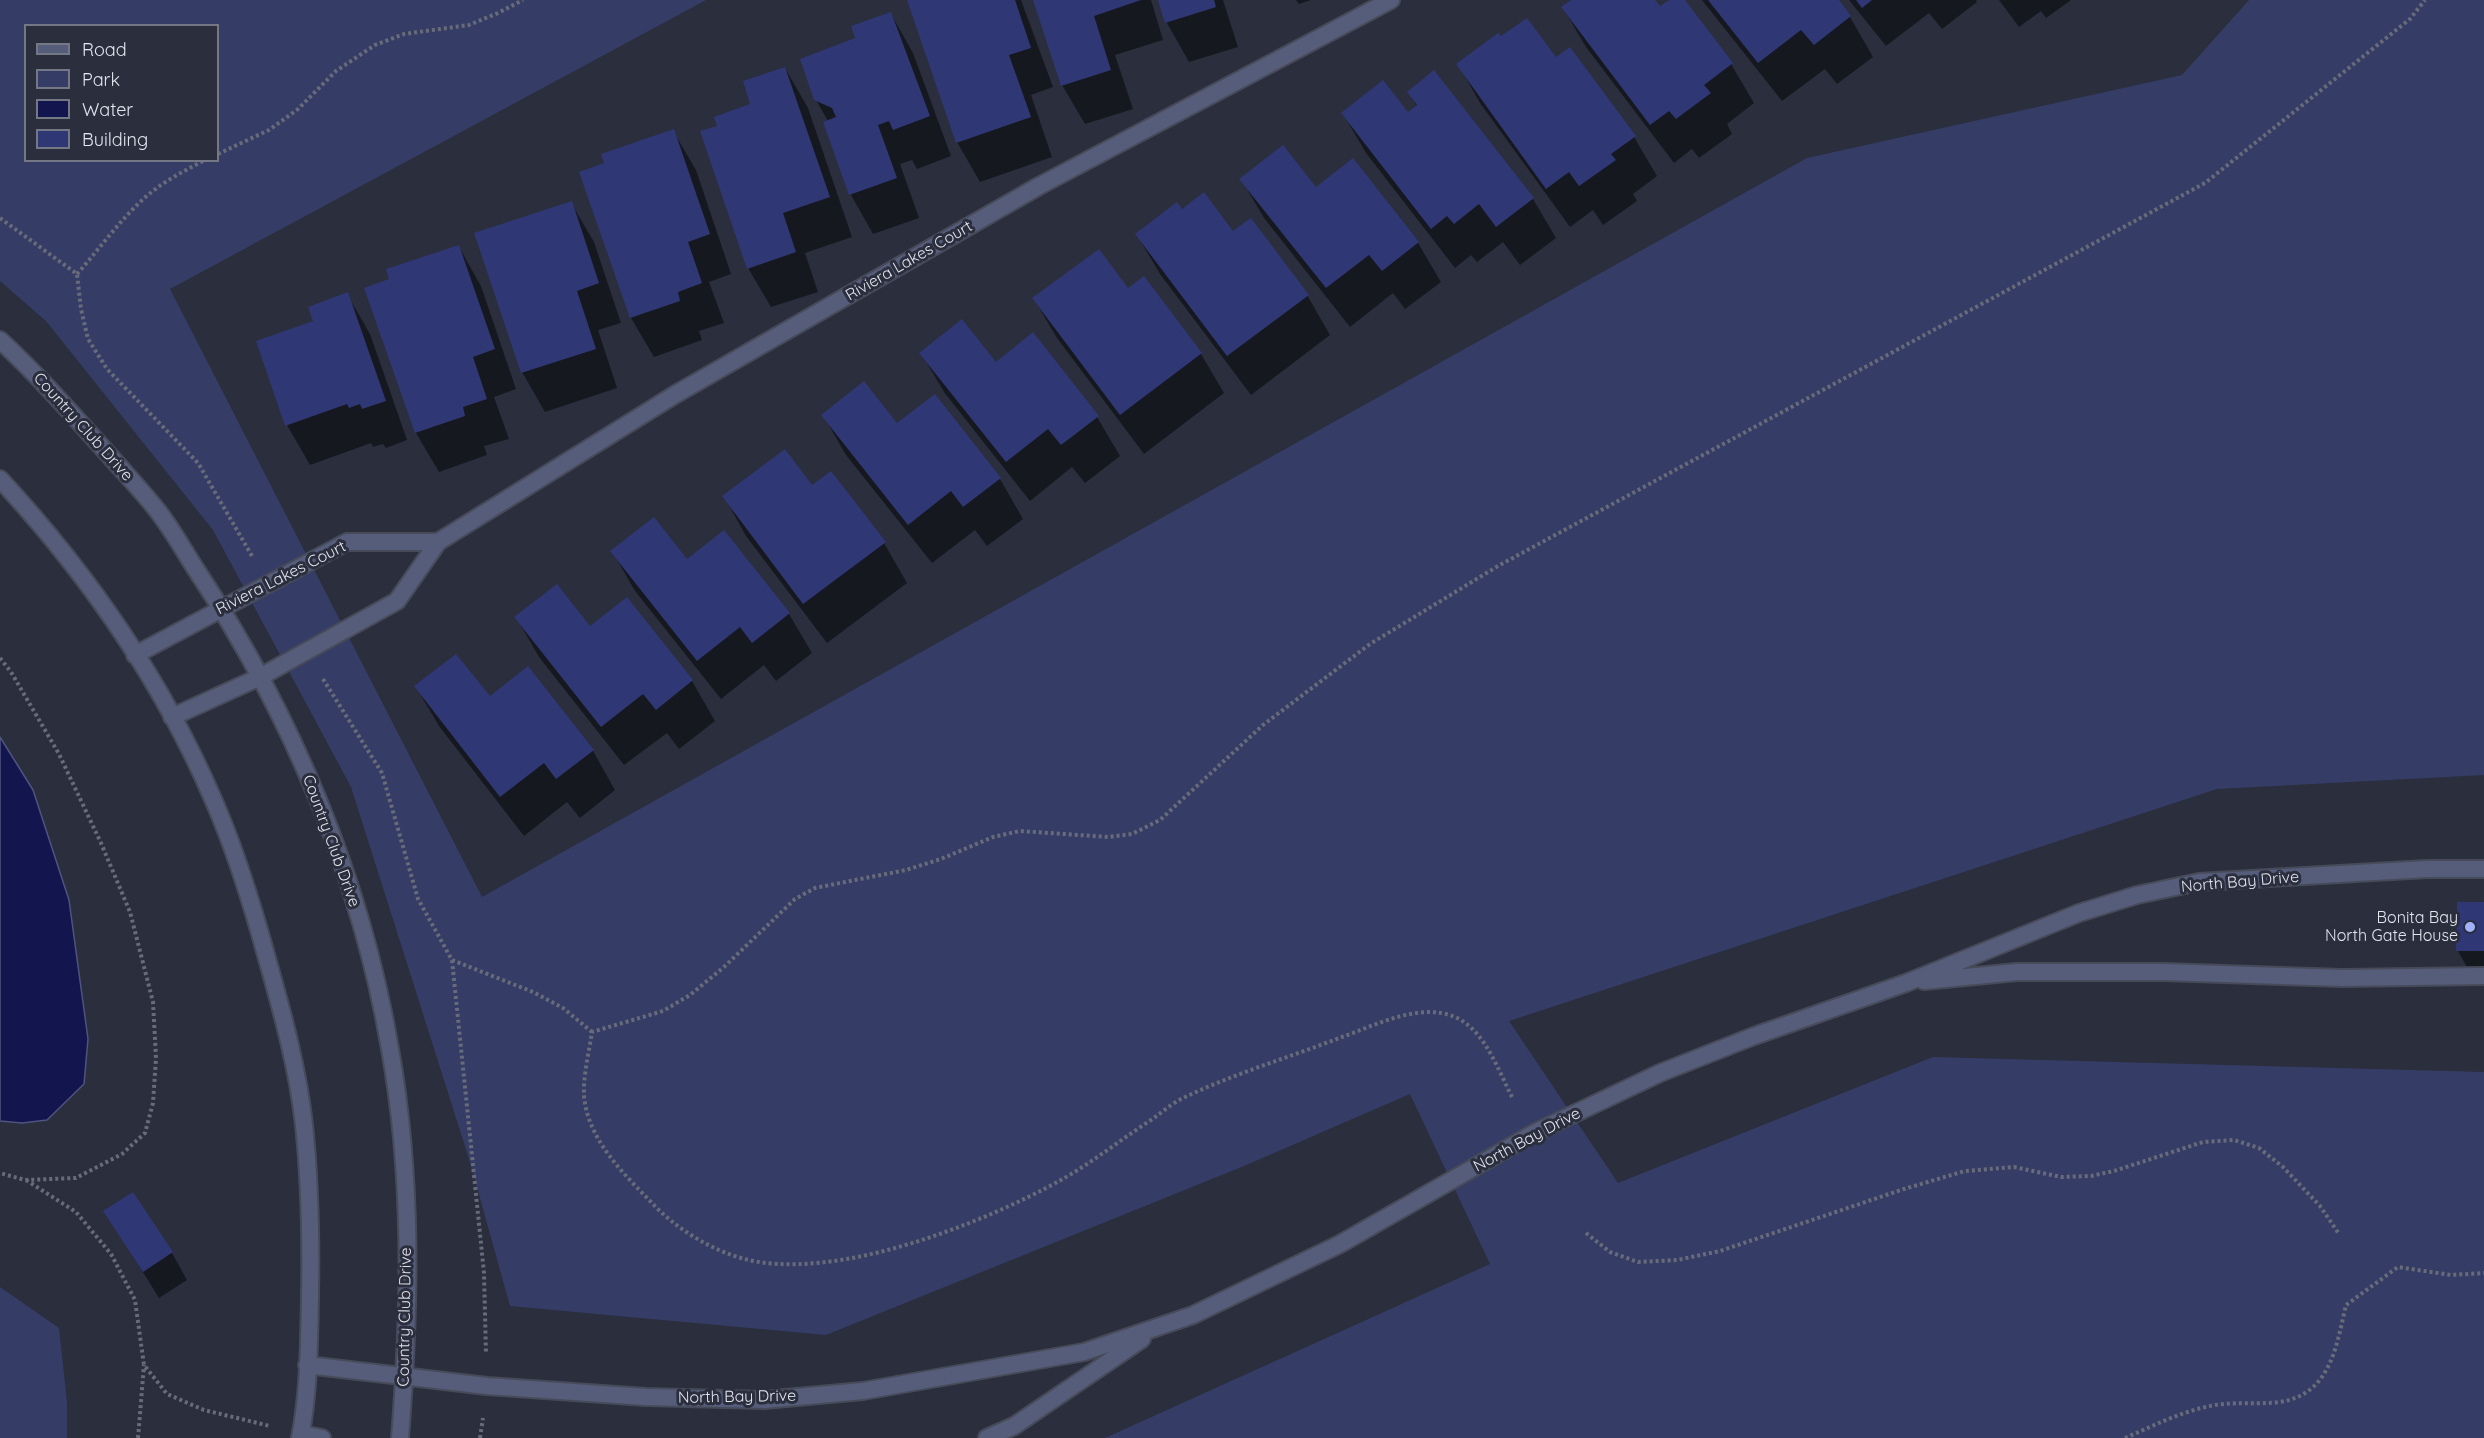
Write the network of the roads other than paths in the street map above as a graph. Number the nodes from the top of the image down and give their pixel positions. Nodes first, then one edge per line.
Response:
1 (1391, 0) edge
2 (0, 340) edge
3 (0, 479) edge
4 (438, 542) junction
5 (222, 608) junction
6 (135, 655) junction
7 (260, 676) junction
8 (172, 717) junction
9 (2483, 869) edge
10 (2484, 976) edge
11 (1906, 983) junction
12 (1161, 1326) junction
13 (307, 1365) junction
14 (405, 1375) junction
15 (301, 1436) edge
16 (322, 1438) edge
17 (400, 1438) edge
18 (987, 1438) edge

1 - 4 street, Riviera Lakes Court
2 - 5 street, Country Club Drive
3 - 6 street
4 - 5 street, Riviera Lakes Court
4 - 7 street, Riviera Lakes Court
5 - 6 street, Riviera Lakes Court
5 - 7 street, Country Club Drive
6 - 8 street
7 - 8 street, Riviera Lakes Court
7 - 14 street, Country Club Drive
8 - 13 street
9 - 11 street, North Bay Drive
10 - 11 street, North Bay Drive
11 - 12 street, North Bay Drive
12 - 14 street, North Bay Drive
12 - 18 street, North Bay Drive
13 - 14 street, North Bay Drive
13 - 15 street
14 - 17 street, Country Club Drive
15 - 16 street

